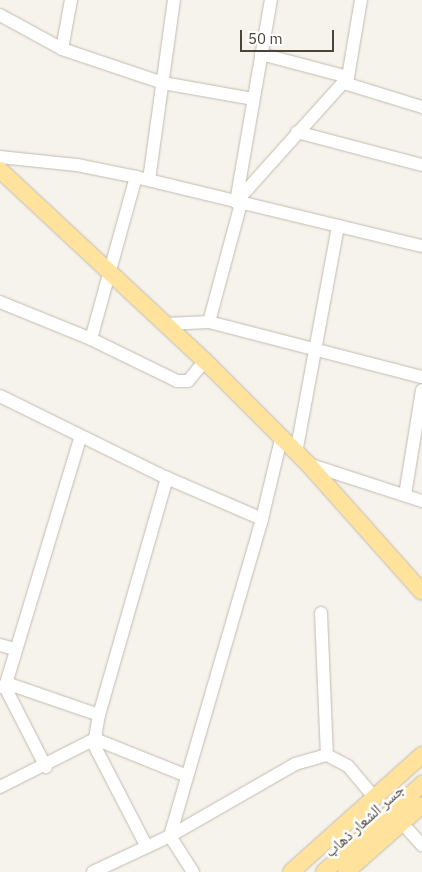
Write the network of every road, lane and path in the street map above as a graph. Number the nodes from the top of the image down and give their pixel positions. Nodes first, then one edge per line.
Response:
1 (71, 0) edge
2 (174, 0) edge
3 (271, 0) edge
4 (361, 0) edge
5 (0, 14) edge
6 (62, 49) junction
7 (261, 54) junction
8 (346, 80) junction
9 (162, 83) junction
10 (253, 99) junction
11 (422, 107) edge
12 (298, 132) junction
13 (0, 157) edge
14 (422, 165) edge
15 (0, 170) edge
16 (136, 177) junction
17 (149, 180) junction
18 (238, 202) junction
19 (338, 226) junction
20 (422, 246) edge
21 (110, 273) junction
22 (0, 302) edge
23 (209, 322) junction
24 (166, 324) junction
25 (91, 339) junction
26 (316, 351) junction
27 (205, 361) junction
28 (422, 377) edge
29 (422, 390) edge
30 (0, 396) edge
31 (81, 436) junction
32 (281, 439) junction
33 (302, 459) junction
34 (167, 478) junction
35 (405, 495) junction
36 (422, 501) edge
37 (262, 519) junction
38 (422, 592) edge
39 (321, 614) dead end
40 (0, 645) edge
41 (15, 649) junction
42 (3, 686) edge
43 (99, 715) junction
44 (93, 740) junction
45 (327, 755) junction
46 (422, 756) edge
47 (46, 767) junction
48 (422, 769) edge
49 (188, 776) junction
50 (422, 784) edge
51 (0, 787) edge
52 (374, 797) junction
53 (422, 805) edge
54 (402, 823) junction
55 (170, 836) junction
56 (422, 845) edge
57 (147, 847) junction
58 (93, 872) edge
59 (193, 872) edge
60 (291, 872) edge
61 (306, 872) edge
62 (324, 872) edge
63 (346, 872) edge

1 - 6 street
2 - 9 street
3 - 7 street
4 - 8 street
5 - 6 street
6 - 9 street
7 - 8 street
7 - 10 street
8 - 11 street
8 - 12 street
9 - 10 street
9 - 17 street
10 - 18 street
12 - 14 street
12 - 18 street
13 - 16 street
15 - 21 main road
16 - 17 street
16 - 21 street
17 - 18 street
18 - 19 street
18 - 23 street
19 - 20 street
19 - 26 street
21 - 24 main road
21 - 25 street
22 - 25 street
23 - 24 street
23 - 26 street
24 - 27 main road
25 - 27 street
26 - 28 street
26 - 33 street
27 - 32 main road
29 - 35 street
30 - 31 street
31 - 34 street
31 - 41 street
32 - 33 main road
32 - 37 street
33 - 35 street
33 - 38 main road
34 - 37 street
34 - 43 street
35 - 36 street
37 - 49 street
39 - 45 street
40 - 41 street
41 - 42 street
42 - 43 street
42 - 47 street
43 - 44 street
44 - 47 street
44 - 49 street
44 - 57 street
45 - 52 street
45 - 55 street
46 - 52 main road
47 - 51 street
48 - 61 main road, جسر الشعار ذهاب
49 - 55 street
50 - 62 main road
52 - 60 main road
53 - 54 main road
54 - 56 street
54 - 63 main road
55 - 57 street
55 - 59 street
57 - 58 street

